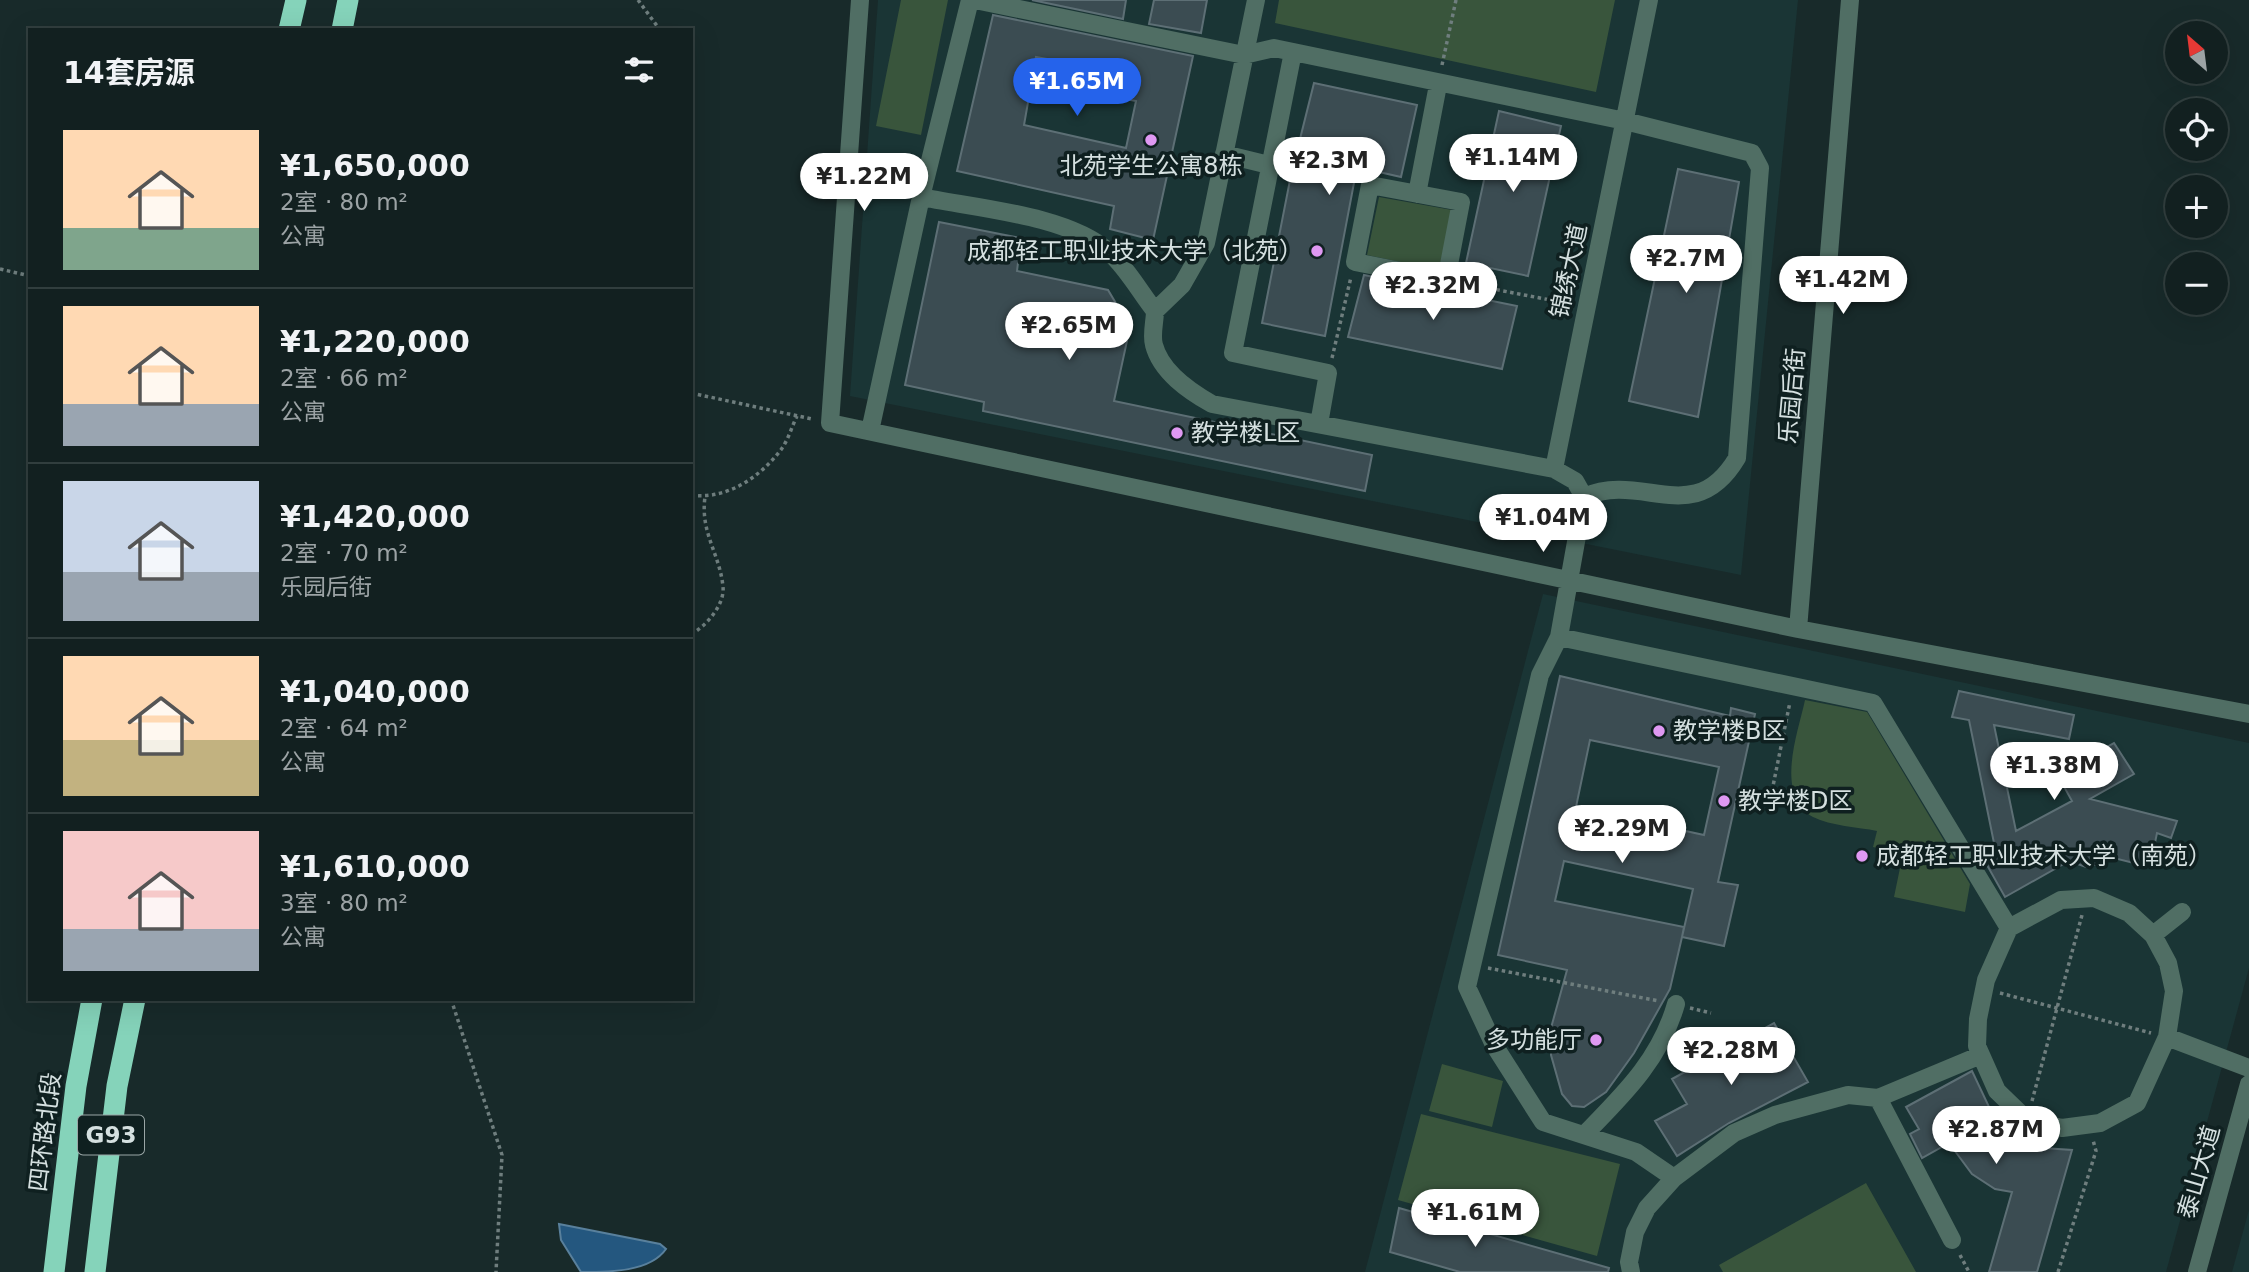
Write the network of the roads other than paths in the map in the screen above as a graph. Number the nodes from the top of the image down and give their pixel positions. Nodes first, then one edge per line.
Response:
1 (296, 0) edge
2 (348, 0) edge
3 (860, 0) edge
4 (970, 0) edge
5 (975, 0) edge
6 (1256, 0) edge
7 (1649, 0) edge
8 (1850, 0) edge
9 (289, 28) edge
10 (342, 28) edge
11 (1293, 52) junction
12 (1244, 55) junction
13 (1438, 85) junction
14 (1625, 121) junction
15 (1224, 154) junction
16 (1269, 164) junction
17 (1417, 194) junction
18 (921, 197) junction
19 (1156, 311) junction
20 (1319, 424) junction
21 (870, 432) junction
22 (1554, 469) junction
23 (1584, 497) junction
24 (1572, 580) junction
25 (1798, 629) junction
26 (1559, 637) junction
27 (2249, 714) edge
28 (2182, 912) dead end
29 (2009, 928) junction
30 (2153, 935) junction
31 (92, 1001) edge
32 (135, 1001) edge
33 (1676, 1004) road end
34 (2167, 1037) junction
35 (1981, 1055) junction
36 (2249, 1068) edge
37 (2249, 1084) edge
38 (1878, 1098) junction
39 (1584, 1135) junction
40 (1674, 1178) junction
41 (1952, 1240) dead end
42 (54, 1272) edge
43 (95, 1272) edge
44 (1631, 1272) edge
45 (2197, 1272) edge

1 - 9 highway
2 - 10 highway
3 - 21 street
4 - 18 street
5 - 12 street
6 - 12 street
7 - 14 street, 锦绣大道
8 - 25 street, 乐园后街
11 - 12 street
11 - 13 street
11 - 16 street
12 - 15 street
13 - 14 street
13 - 17 street
14 - 22 street, 锦绣大道
14 - 23 street
15 - 16 street
15 - 19 street
16 - 20 street
17 - 17 street
18 - 19 street
18 - 21 street
19 - 20 street
20 - 22 street
21 - 24 street
22 - 23 street
23 - 24 street
24 - 25 street
24 - 26 street
25 - 27 street
26 - 29 street
26 - 39 street
28 - 30 street
29 - 30 street
29 - 35 street
30 - 34 street
31 - 42 highway, 四环路北段 / G93
32 - 43 highway, G93
33 - 39 street
34 - 35 street
34 - 36 street
35 - 38 street
37 - 45 street, 泰山大道
38 - 40 street
38 - 41 street
39 - 40 street
40 - 44 street

